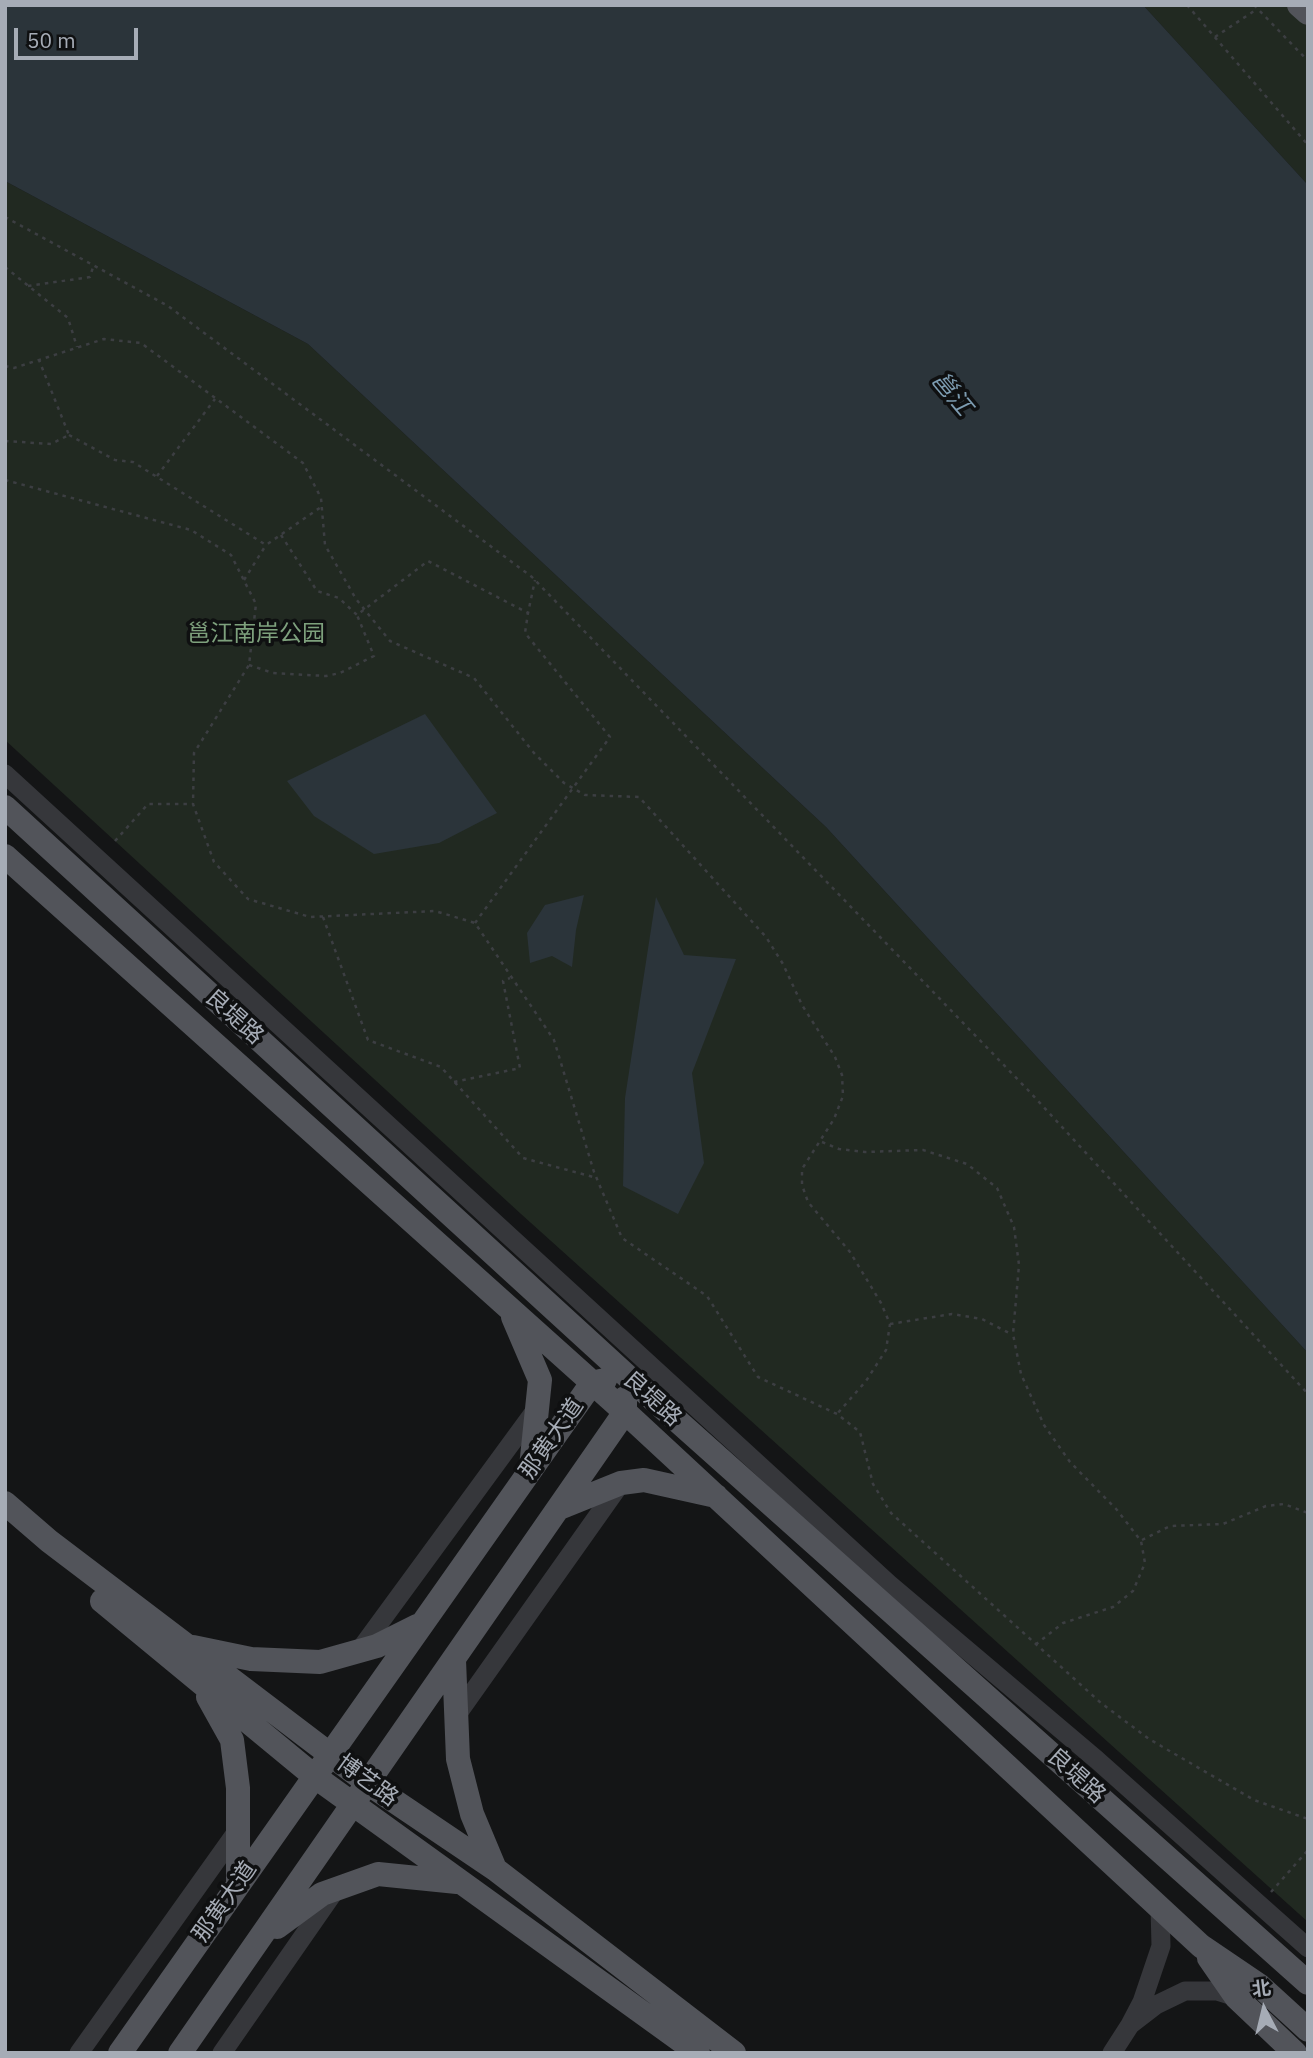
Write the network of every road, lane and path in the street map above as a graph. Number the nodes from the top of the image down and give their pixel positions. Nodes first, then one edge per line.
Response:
1 (1187, 5) edge
2 (1299, 5) edge
3 (1256, 7) edge
4 (1308, 13) edge
5 (1215, 37) junction
6 (1308, 61) edge
7 (1308, 145) edge
8 (5, 217) edge
9 (5, 267) edge
10 (93, 267) junction
11 (29, 286) junction
12 (77, 347) junction
13 (39, 360) junction
14 (5, 366) edge
15 (215, 399) junction
16 (69, 435) junction
17 (5, 441) edge
18 (157, 476) junction
19 (5, 480) edge
20 (322, 507) junction
21 (281, 535) junction
22 (266, 545) junction
23 (244, 580) junction
24 (535, 580) junction
25 (363, 608) junction
26 (528, 613) junction
27 (357, 615) junction
28 (249, 665) junction
29 (5, 774) edge
30 (574, 788) junction
31 (193, 804) junction
32 (5, 807) edge
33 (115, 841) dead end
34 (5, 856) edge
35 (323, 917) junction
36 (475, 923) junction
37 (512, 978) junction
38 (454, 1082) junction
39 (821, 1141) junction
40 (597, 1178) junction
41 (510, 1310) junction
42 (890, 1324) junction
43 (1013, 1334) junction
44 (627, 1376) junction
45 (592, 1383) junction
46 (1308, 1394) edge
47 (538, 1407) junction
48 (625, 1412) junction
49 (837, 1415) junction
50 (531, 1469) junction
51 (621, 1483) junction
52 (716, 1496) junction
53 (5, 1503) edge
54 (559, 1508) junction
55 (1308, 1513) edge
56 (5, 1519) edge
57 (1141, 1541) junction
58 (421, 1624) junction
59 (186, 1645) junction
60 (1035, 1645) junction
61 (359, 1651) junction
62 (454, 1660) junction
63 (201, 1685) junction
64 (456, 1716) junction
65 (329, 1754) junction
66 (314, 1776) junction
67 (369, 1784) junction
68 (354, 1806) junction
69 (1308, 1819) edge
70 (238, 1830) junction
71 (1308, 1850) edge
72 (495, 1869) junction
73 (461, 1883) junction
74 (238, 1884) junction
75 (336, 1889) junction
76 (1260, 1906) junction
77 (1160, 1907) junction
78 (260, 1940) junction
79 (1201, 1946) junction
80 (1308, 1948) edge
81 (1308, 1983) edge
82 (1236, 1997) junction
83 (1130, 2025) junction
84 (1308, 2030) edge
85 (79, 2053) edge
86 (120, 2053) edge
87 (180, 2053) edge
88 (222, 2053) edge
89 (698, 2053) edge
90 (734, 2053) edge
91 (1112, 2053) edge
92 (1295, 2053) edge

1 - 5 path
2 - 4 main road
3 - 5 path
3 - 6 path
5 - 7 path
8 - 10 path
9 - 11 path
10 - 11 path
10 - 24 path
11 - 12 path
12 - 13 path
12 - 15 path
13 - 14 path
13 - 16 path
15 - 18 path
15 - 20 path
16 - 17 path
16 - 18 path
18 - 22 path
19 - 23 path
20 - 21 path
20 - 25 path
21 - 22 path
21 - 27 path
22 - 23 path
23 - 28 path
24 - 26 path
24 - 46 path
25 - 26 path
25 - 27 path
25 - 30 path
26 - 30 path
27 - 28 path
28 - 31 path
29 - 76 street
30 - 36 path
30 - 39 path
31 - 33 path
31 - 35 path
32 - 44 main road, 良堤路
34 - 41 main road, 良堤路
35 - 36 path
35 - 38 path
36 - 37 path
37 - 38 path
37 - 40 path
38 - 40 path
39 - 42 path
39 - 43 path
40 - 49 path
41 - 45 main road, 良堤路
41 - 47 main road
42 - 43 path
42 - 49 path
43 - 57 path
44 - 45 main road, 那黄大道
44 - 48 main road
44 - 81 main road, 良堤路
45 - 48 main road, 良堤路
45 - 50 main road, 那黄大道
47 - 50 main road
47 - 61 street
48 - 52 main road, 良堤路
48 - 54 main road, 那黄大道
49 - 60 path
50 - 58 main road, 那黄大道
51 - 52 main road
51 - 54 main road
51 - 64 street
52 - 77 main road, 良堤路
53 - 59 main road, 博艺路
54 - 62 main road, 那黄大道
55 - 57 path
56 - 63 main road, 博艺路
57 - 60 path
58 - 61 main road
58 - 65 main road, 那黄大道
59 - 61 main road
59 - 65 main road, 博艺路
60 - 69 path
62 - 64 main road
62 - 67 main road, 那黄大道
63 - 66 main road, 博艺路
63 - 70 main road
64 - 72 main road
65 - 66 main road, 那黄大道
65 - 67 main road, 博艺路
66 - 68 main road, 博艺路
66 - 74 main road, 那黄大道
67 - 68 main road, 那黄大道
67 - 72 main road, 博艺路
68 - 73 main road, 博艺路
68 - 78 main road, 那黄大道
70 - 74 main road
70 - 85 street
71 - 76 path
72 - 90 main road, 博艺路
73 - 75 main road
73 - 89 main road, 博艺路
74 - 86 main road, 那黄大道
75 - 78 main road
75 - 88 street
76 - 80 street
77 - 79 main road, 良堤路
77 - 83 street
78 - 87 main road, 那黄大道
79 - 82 main road
79 - 84 main road, 良堤路
82 - 83 street
82 - 92 main road
83 - 91 street

